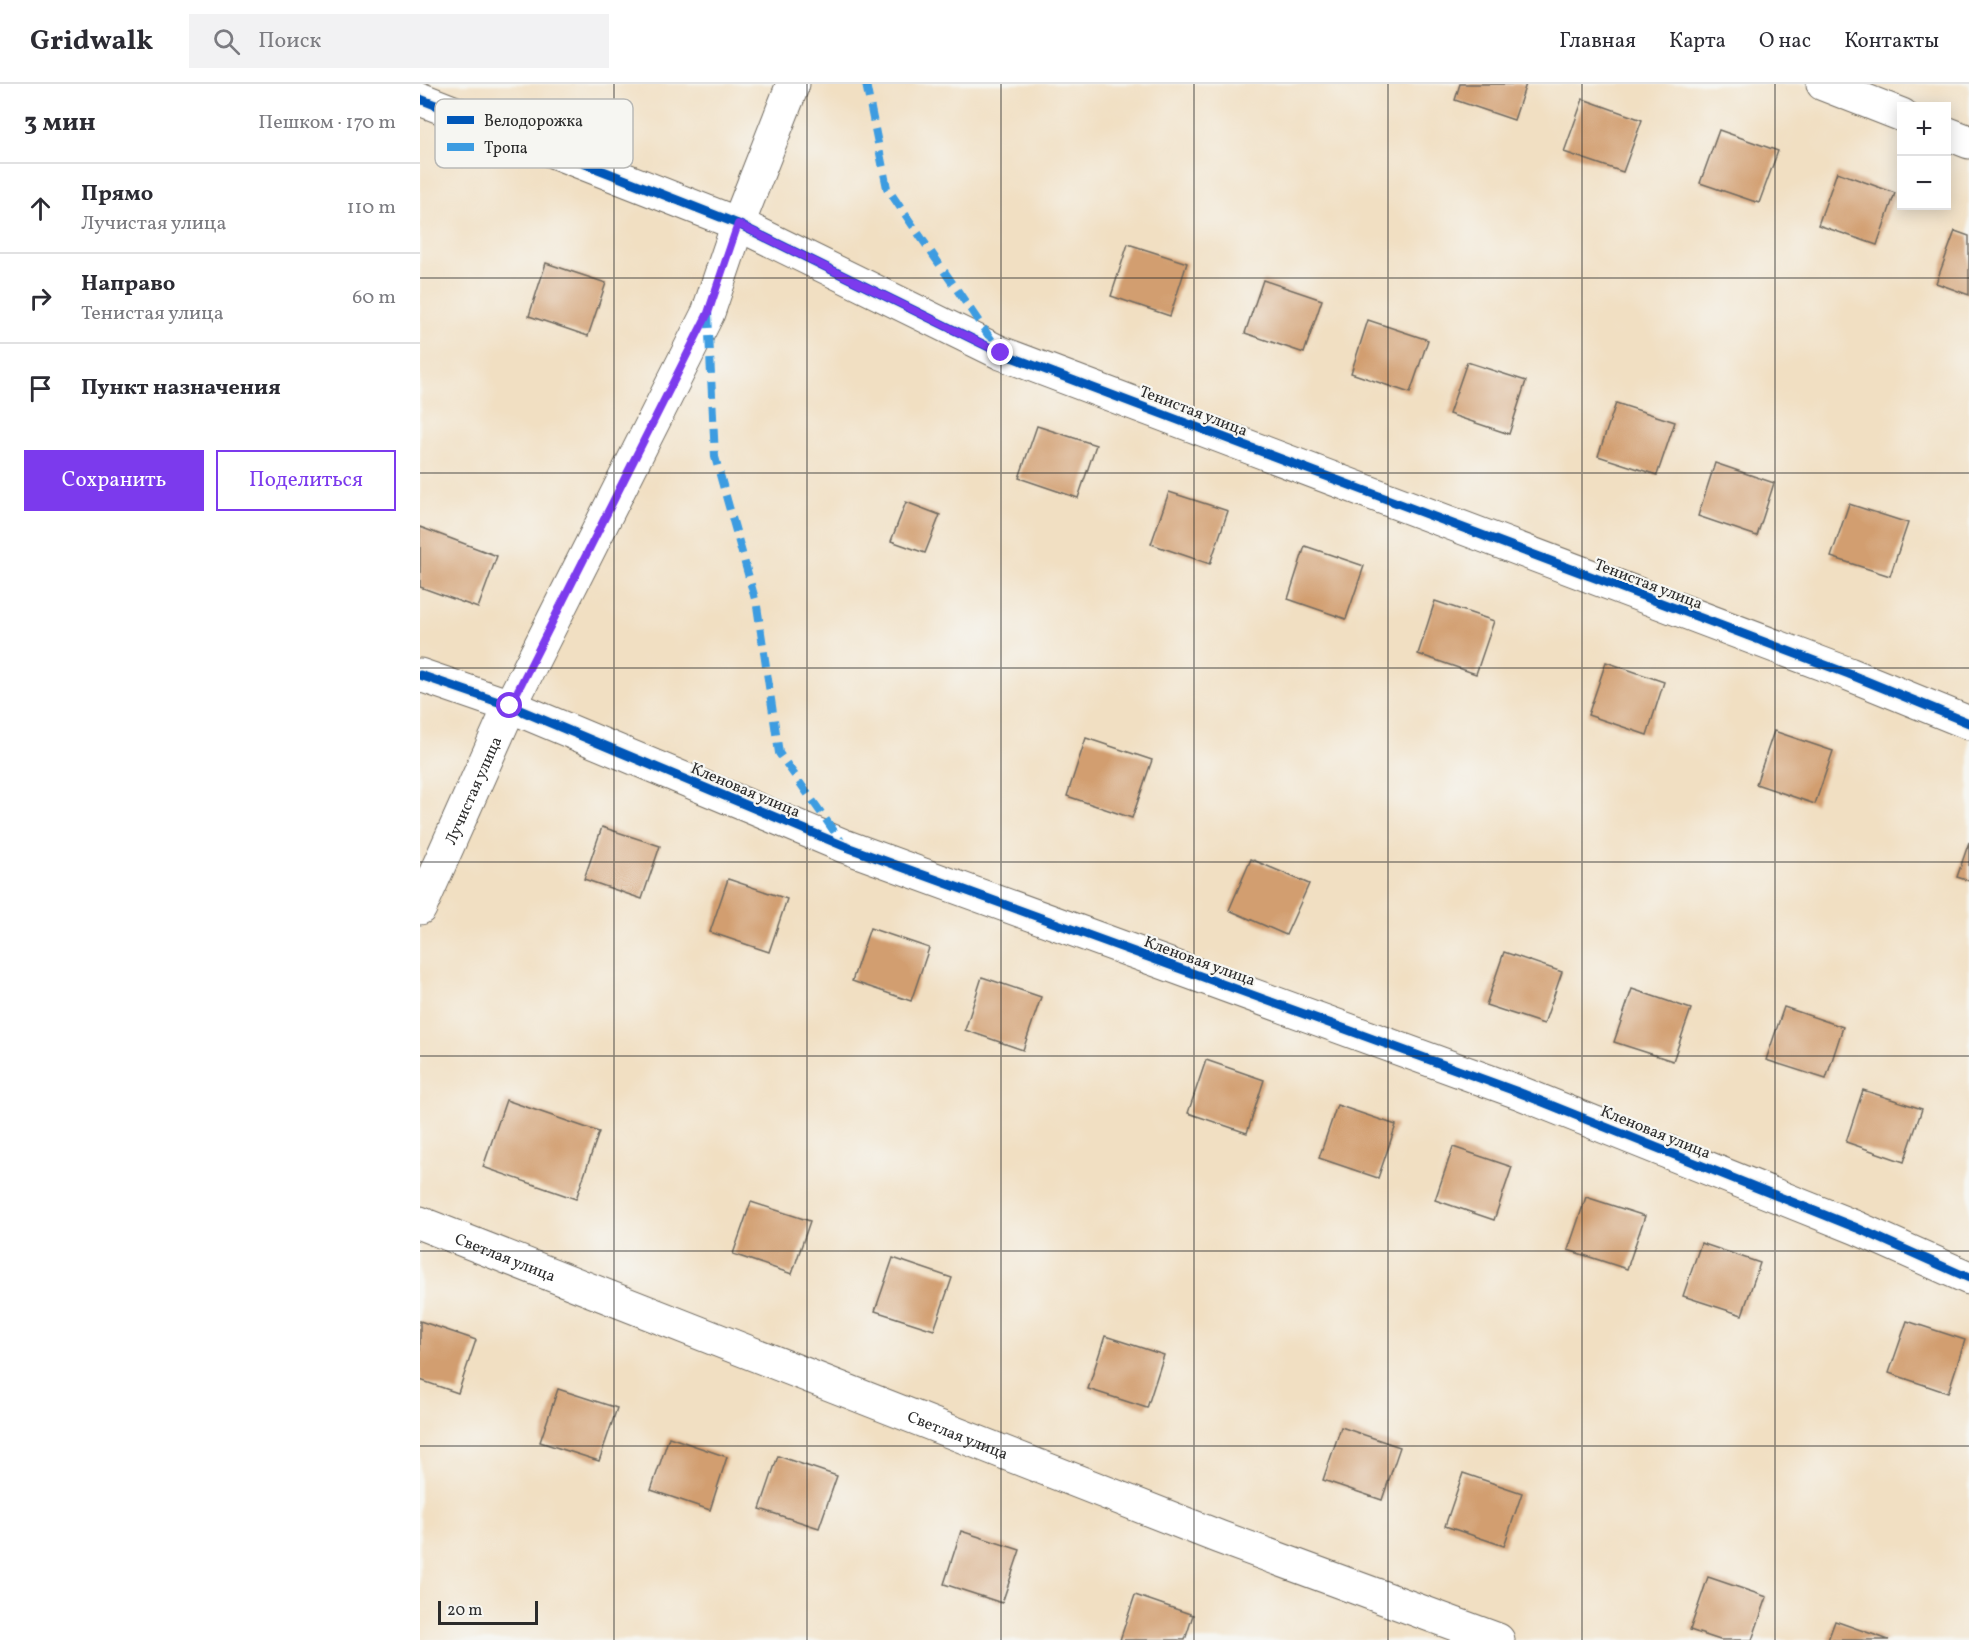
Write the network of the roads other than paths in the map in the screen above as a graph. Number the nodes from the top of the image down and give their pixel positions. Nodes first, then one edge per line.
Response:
1 (793, 84) edge
2 (1823, 84) edge
3 (420, 99) edge
4 (435, 105) edge
5 (1897, 113) edge
6 (1951, 135) edge
7 (1969, 142) edge
8 (596, 168) edge
9 (738, 224) junction
10 (420, 675) edge
11 (510, 706) junction
12 (1969, 723) edge
13 (420, 908) edge
14 (420, 1223) edge
15 (1969, 1278) edge
16 (1498, 1640) edge

1 - 9 street, Лучистая улица
2 - 5 street
3 - 4 street, Тенистая улица
6 - 7 street
8 - 9 street, Тенистая улица
9 - 11 street, Лучистая улица
9 - 12 street, Тенистая улица
10 - 11 street, Кленовая улица
11 - 13 street, Лучистая улица
11 - 15 street, Кленовая улица
14 - 16 street, Светлая улица

